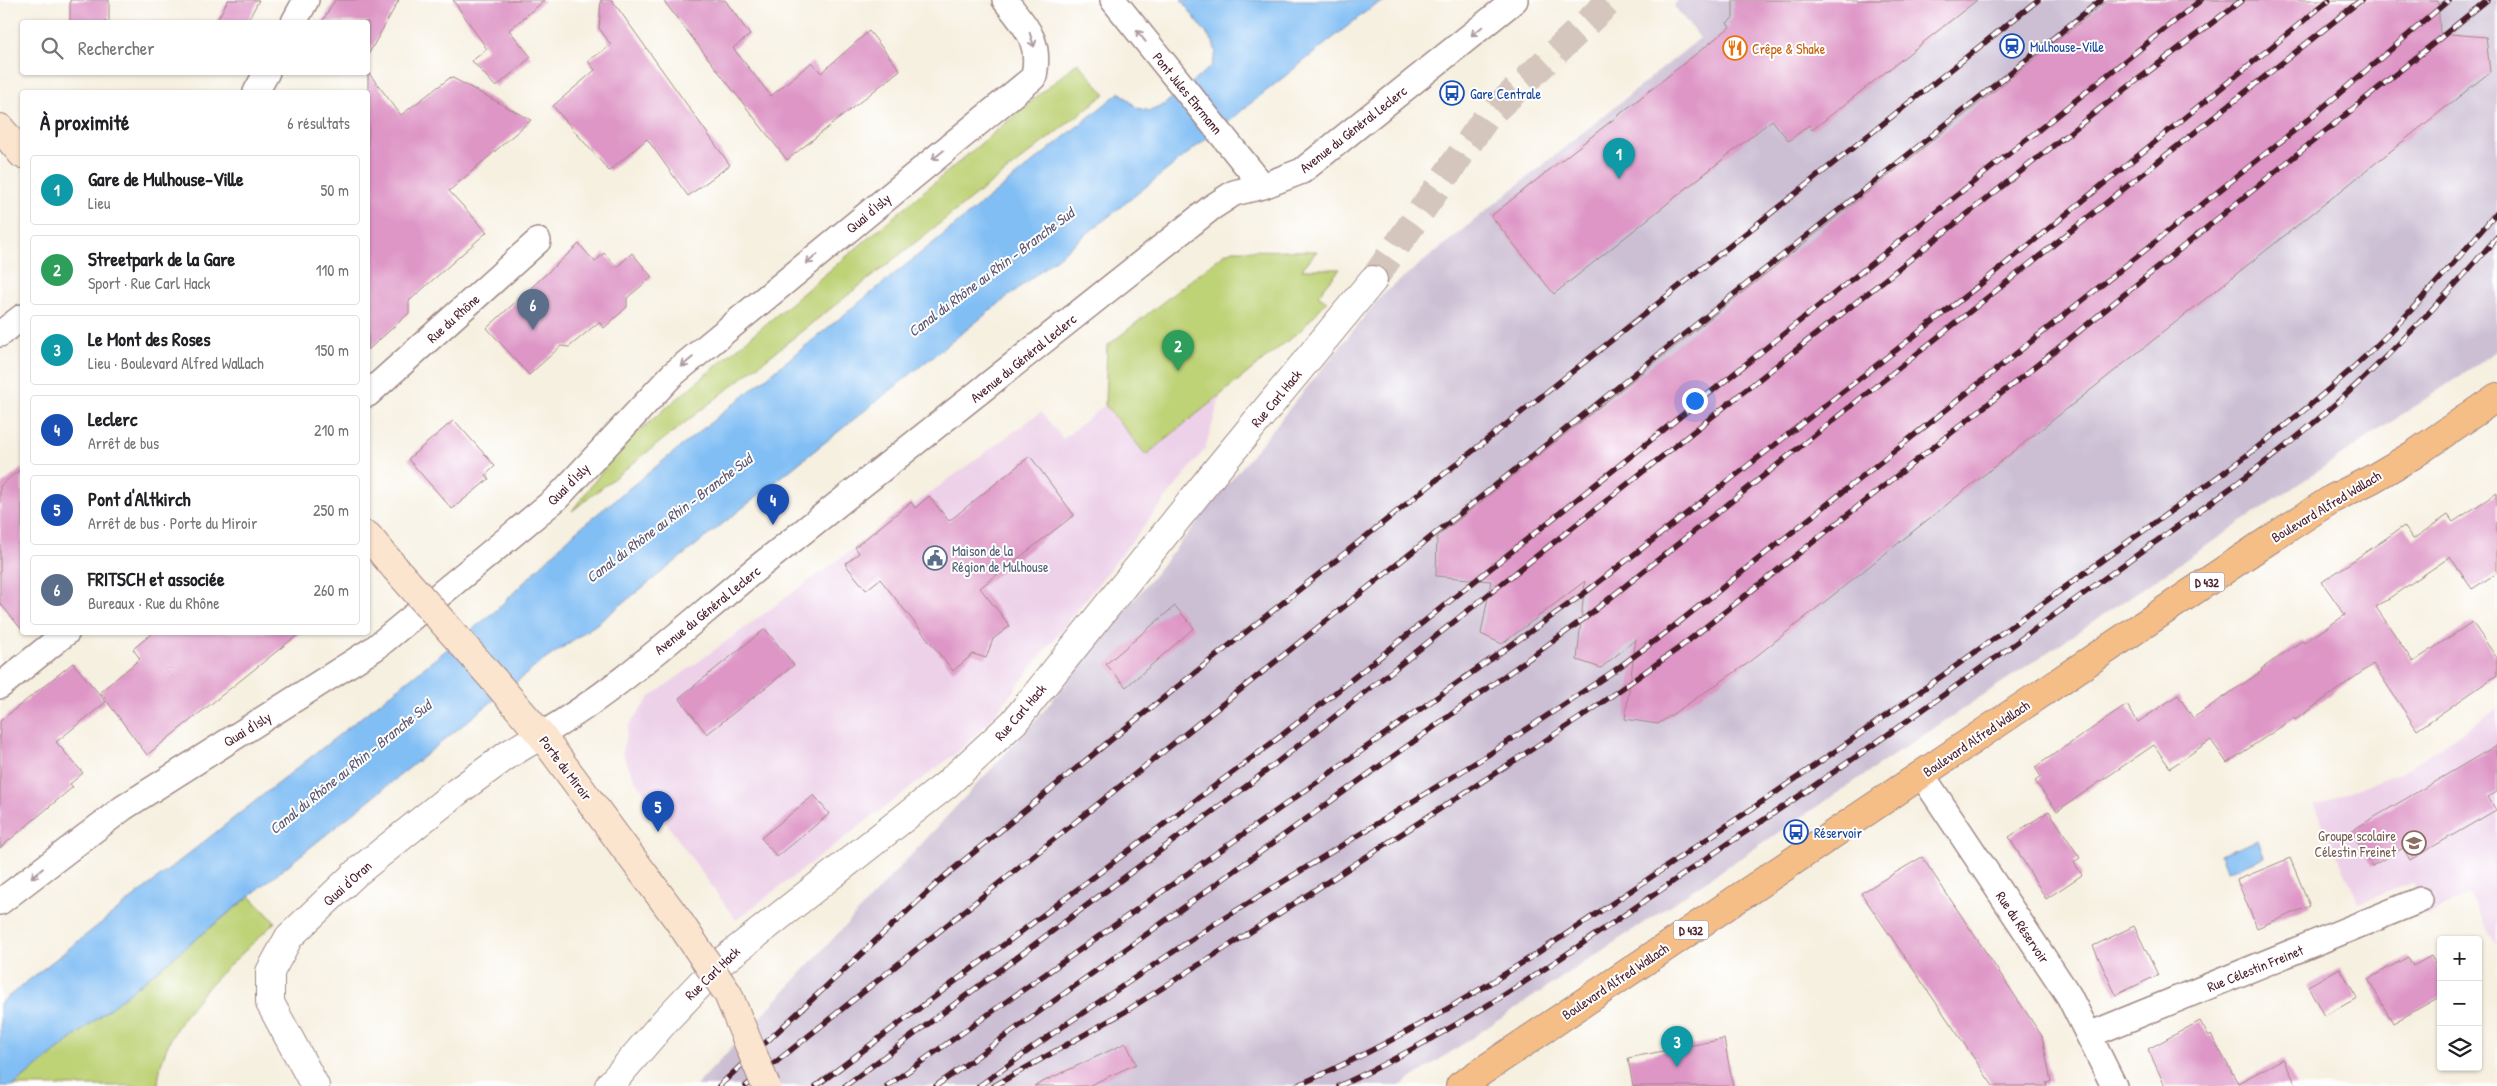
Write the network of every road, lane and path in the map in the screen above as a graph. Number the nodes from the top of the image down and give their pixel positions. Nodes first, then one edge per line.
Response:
1 (306, 0) edge
2 (1005, 0) edge
3 (1113, 0) edge
4 (1515, 0) edge
5 (295, 20) edge
6 (265, 75) edge
7 (257, 90) edge
8 (0, 128) edge
9 (20, 152) edge
10 (1263, 186) junction
11 (538, 241) dead end
12 (1373, 280) tunnel mouth
13 (20, 319) edge
14 (0, 334) edge
15 (370, 392) edge
16 (2497, 397) edge
17 (370, 538) edge
18 (64, 635) edge
19 (0, 686) edge
20 (533, 725) junction
21 (1922, 775) junction
22 (2420, 900) dead end
23 (0, 902) edge
24 (2089, 1035) junction
25 (315, 1086) edge
26 (609, 1086) edge
27 (766, 1086) edge
28 (1460, 1086) edge
29 (2114, 1086) edge

1 - 5 street
2 -> 23 street, Quai d'Isly
10 -> 3 street, Pont Jules Ehrmann
4 -> 10 street, Avenue du Général Leclerc
6 - 7 street
8 - 9 main road
10 - 20 street, Avenue du Général Leclerc
11 - 15 street, Rue du Rhône
12 - 26 street, Rue Carl Hack
13 - 14 street
16 - 21 main road, Boulevard Alfred Wallach / D 432
17 - 20 main road, Porte du Miroir, bridge
18 - 19 street
20 - 25 street, Quai d'Oran
20 - 27 main road, Porte du Miroir, bridge
21 - 24 street, Rue du Réservoir
21 - 28 main road, Boulevard Alfred Wallach / D 432
22 - 24 street, Rue Célestin Freinet
24 - 29 street, Rue du Réservoir

